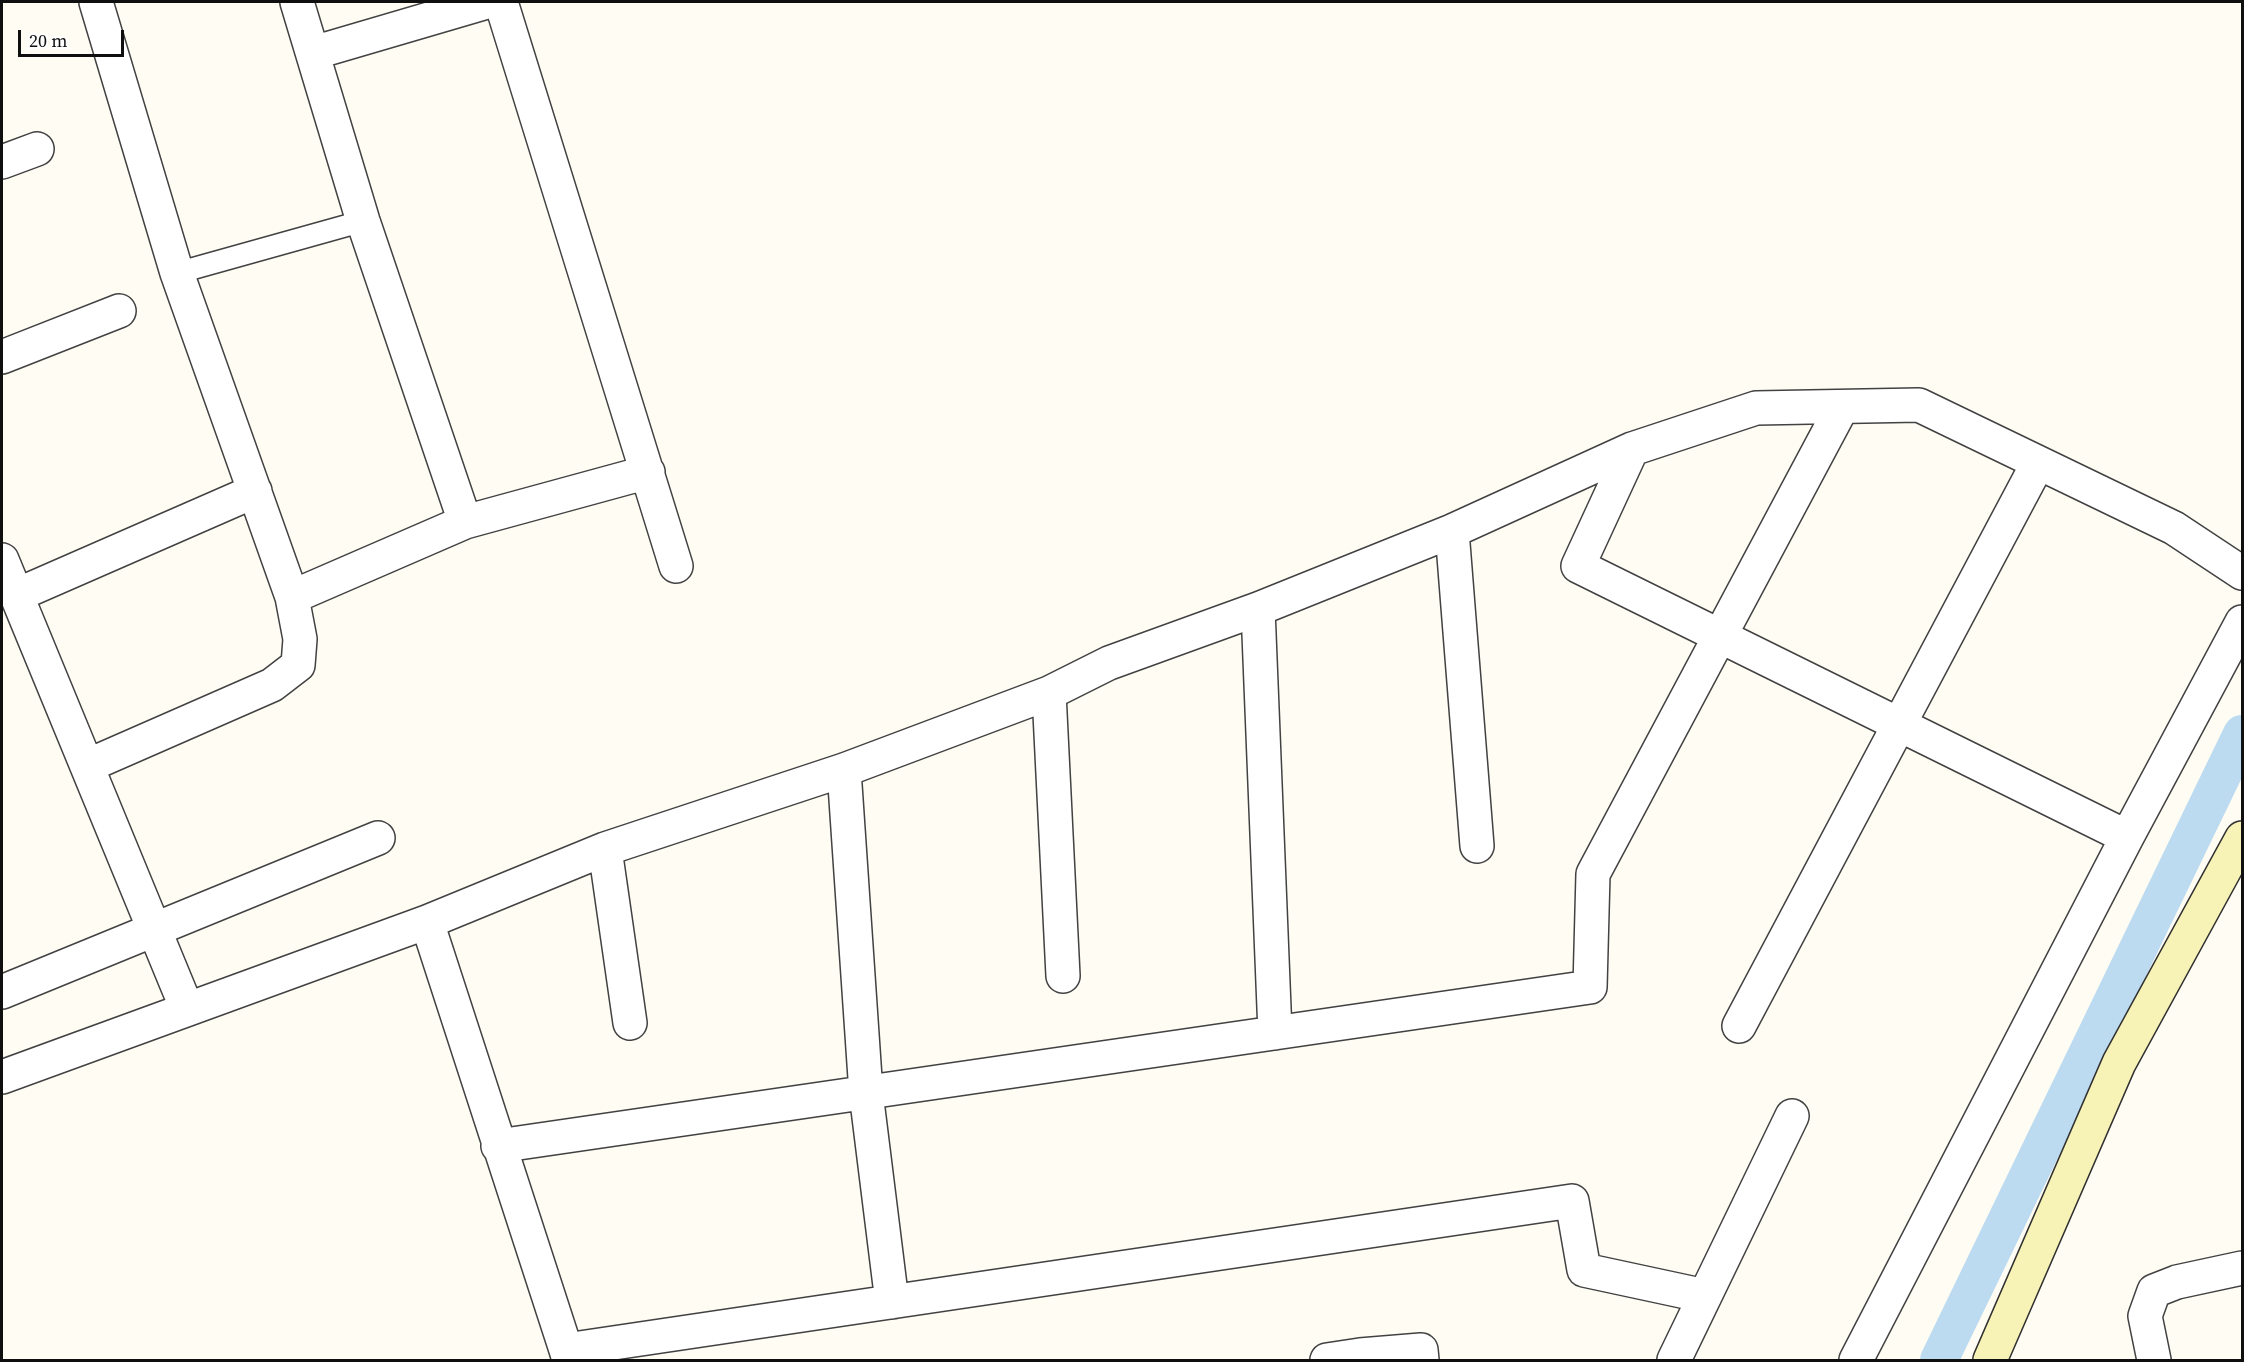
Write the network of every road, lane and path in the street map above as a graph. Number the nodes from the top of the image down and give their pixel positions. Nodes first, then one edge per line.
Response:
1 (96, 2) edge
2 (297, 2) edge
3 (487, 2) edge
4 (501, 2) edge
5 (313, 53) junction
6 (37, 149) dead end
7 (2, 162) edge
8 (363, 221) junction
9 (177, 273) junction
10 (119, 311) dead end
11 (2, 357) edge
12 (1842, 407) junction
13 (1632, 449) junction
14 (2038, 463) junction
15 (648, 472) junction
16 (255, 491) junction
17 (465, 522) junction
18 (1452, 531) junction
19 (2, 560) edge
20 (676, 566) dead end
21 (2242, 573) edge
22 (17, 595) junction
23 (292, 597) junction
24 (1258, 609) junction
25 (2242, 622) edge
26 (1719, 638) junction
27 (1049, 693) junction
28 (1899, 725) junction
29 (87, 765) junction
30 (843, 770) junction
31 (2127, 837) junction
32 (378, 838) dead end
33 (2242, 838) edge
34 (1477, 846) dead end
35 (605, 849) junction
36 (427, 922) junction
37 (154, 931) junction
38 (1063, 976) dead end
39 (177, 987) junction
40 (2, 992) edge
41 (630, 1023) dead end
42 (1739, 1026) dead end
43 (1275, 1033) junction
44 (2, 1077) edge
45 (866, 1093) junction
46 (1792, 1116) dead end
47 (498, 1146) junction
48 (2242, 1268) edge
49 (1705, 1296) junction
50 (892, 1302) junction
51 (567, 1355) edge
52 (1327, 1360) edge
53 (1422, 1360) edge
54 (1674, 1360) edge
55 (1856, 1360) edge
56 (1990, 1360) edge
57 (2154, 1360) edge

1 - 9 street
2 - 5 street
3 - 5 street
4 - 15 street
5 - 8 street
6 - 7 street
8 - 9 lane
8 - 17 street
9 - 16 street
10 - 11 street
12 - 13 street
12 - 14 street
12 - 26 street
13 - 18 street
13 - 26 street
14 - 21 street
14 - 28 street
15 - 17 street
15 - 20 street
16 - 22 street
16 - 23 street
17 - 23 street
18 - 24 street
18 - 34 street
19 - 22 street
22 - 29 street
23 - 29 street
24 - 27 street
24 - 43 street
25 - 31 street
26 - 28 street
26 - 43 street
27 - 30 street
27 - 38 street
28 - 31 street
28 - 42 street
29 - 37 street
30 - 35 street
30 - 45 street
31 - 55 street
32 - 37 street
33 - 56 street
35 - 36 street
35 - 41 street
36 - 39 street
36 - 47 street
37 - 39 street
37 - 40 street
39 - 44 street
43 - 45 street
45 - 47 street
45 - 50 street
46 - 49 street
47 - 51 street
48 - 57 street
49 - 50 street
49 - 54 street
50 - 51 street
52 - 53 street

